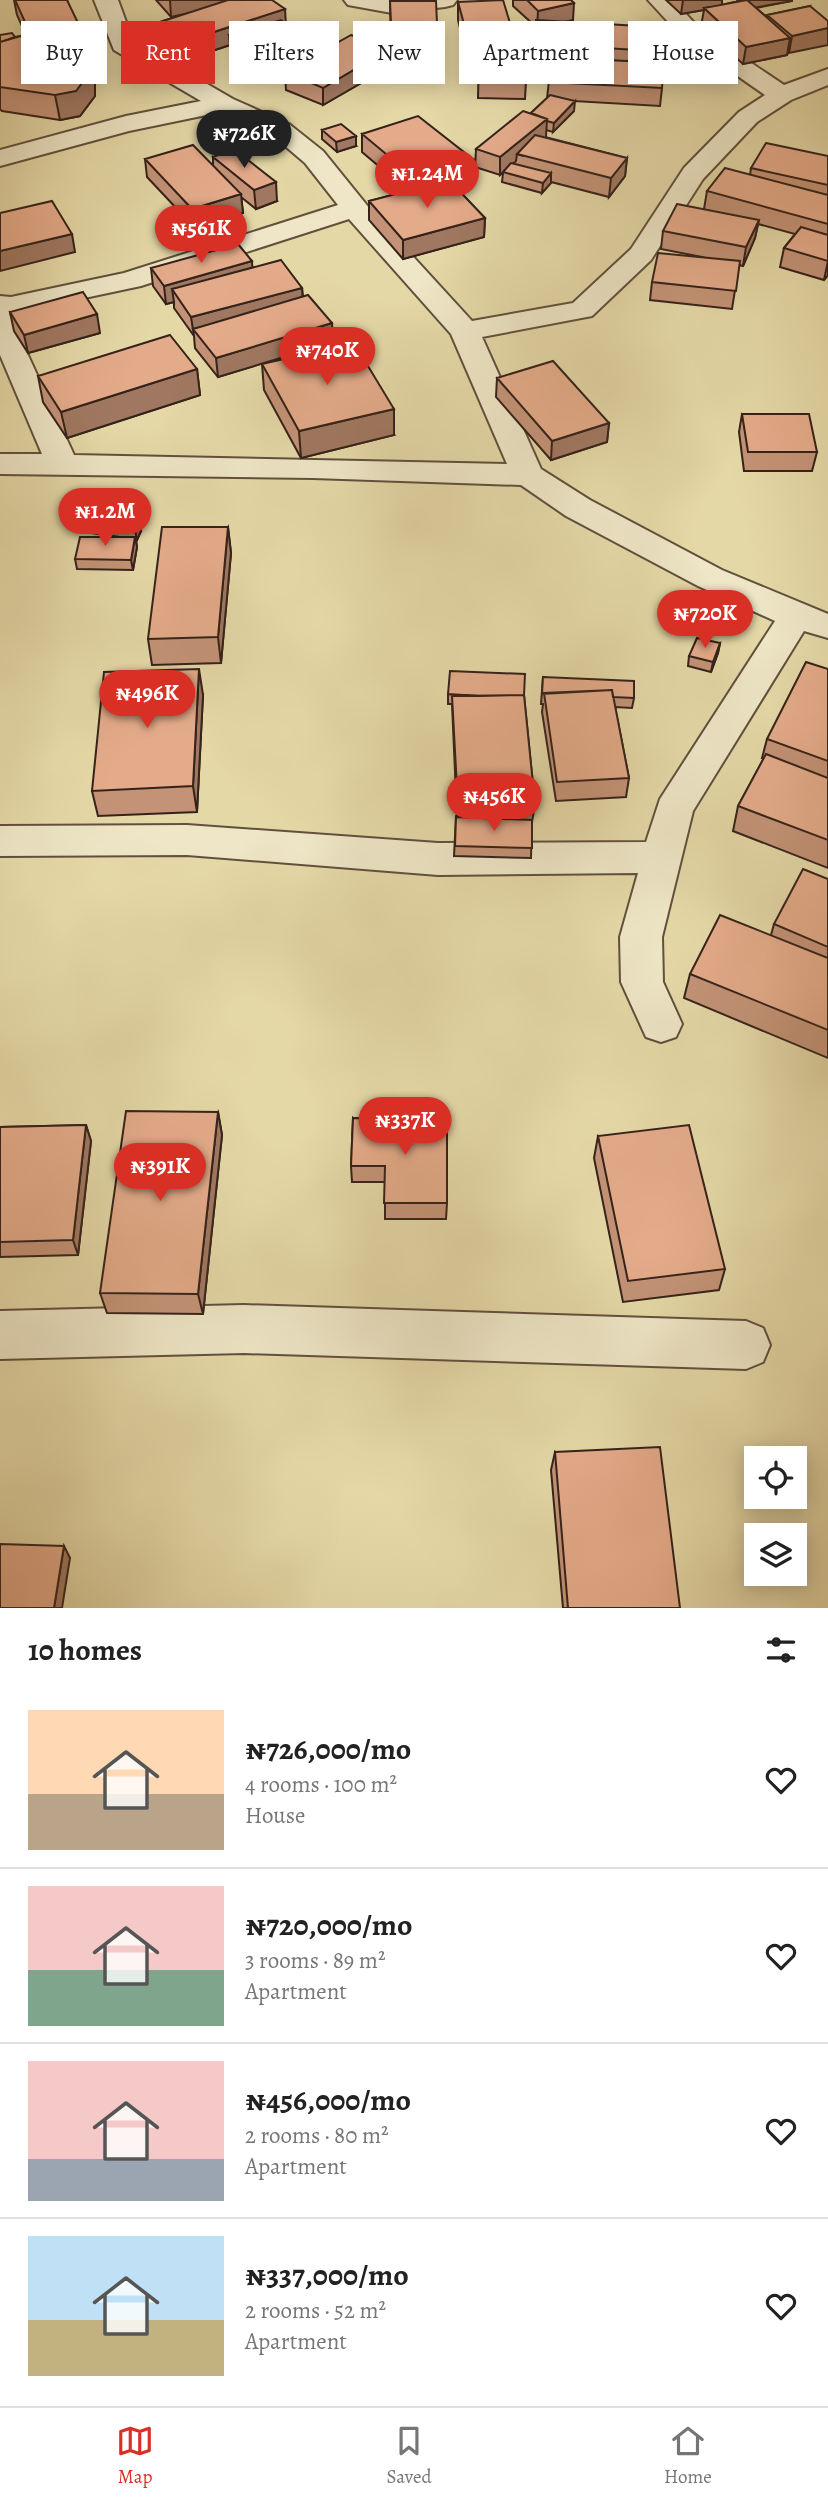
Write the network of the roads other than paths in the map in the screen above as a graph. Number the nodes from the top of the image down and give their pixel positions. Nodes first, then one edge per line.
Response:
1 (106, 0) edge
2 (356, 0) edge
3 (445, 0) edge
4 (660, 0) edge
5 (828, 76) edge
6 (782, 95) junction
7 (224, 104) junction
8 (0, 158) edge
9 (354, 209) junction
10 (0, 306) edge
11 (0, 321) edge
12 (465, 331) junction
13 (62, 463) junction
14 (0, 464) edge
15 (528, 475) junction
16 (812, 621) edge
17 (0, 841) edge
18 (662, 857) junction
19 (661, 1024) dead end
20 (0, 1335) edge
21 (746, 1345) dead end

1 - 7 street
2 - 3 street
4 - 6 street
5 - 6 street
6 - 12 street
7 - 8 street
7 - 9 street
9 - 10 street
9 - 12 street
11 - 13 street
12 - 15 street
13 - 14 street
13 - 15 street
15 - 16 street
16 - 18 street
17 - 18 street
18 - 19 street
20 - 21 street

